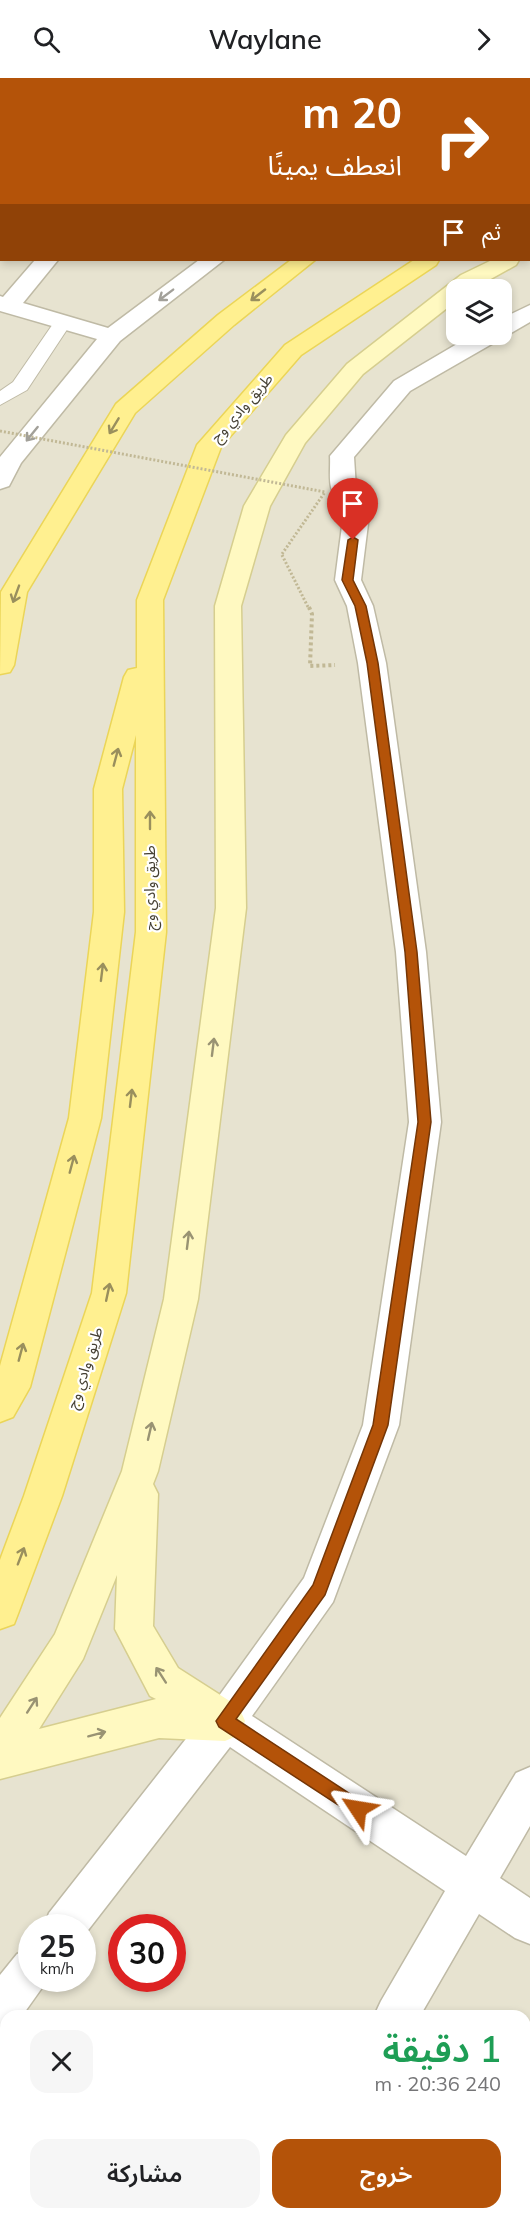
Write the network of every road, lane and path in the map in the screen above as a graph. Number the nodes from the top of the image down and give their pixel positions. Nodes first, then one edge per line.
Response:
1 (46, 261) edge
2 (212, 261) edge
3 (303, 261) edge
4 (426, 261) edge
5 (506, 261) edge
6 (471, 279) edge
7 (446, 299) edge
8 (4, 305) edge
9 (530, 312) edge
10 (63, 322) junction
11 (512, 323) edge
12 (112, 336) junction
13 (473, 345) edge
14 (0, 399) edge
15 (0, 432) edge
16 (0, 481) edge
17 (150, 635) junction
18 (372, 663) junction
19 (0, 665) edge
20 (0, 1406) edge
21 (140, 1471) junction
22 (0, 1611) edge
23 (225, 1721) junction
24 (0, 1754) edge
25 (0, 1760) edge
26 (530, 1787) edge
27 (473, 1885) junction
28 (75, 1914) edge
29 (530, 1923) edge
30 (18, 1988) edge
31 (0, 2010) edge
32 (400, 2010) edge

1 - 8 street
2 -> 12 street
3 -> 19 main road
4 - 17 main road, طريق وادي وج
5 - 6 street
21 -> 7 street
8 - 10 street
9 - 11 street
10 - 12 street
10 - 14 lane
12 -> 16 street
13 - 18 street
15 - 18 path, bridge
20 -> 17 main road
22 -> 17 main road, طريق وادي وج
18 - 23 street
23 -> 21 street
24 -> 21 street
25 -> 23 street
23 - 27 street
23 - 28 street
26 - 27 street
27 - 29 street
27 - 32 street
30 - 31 street

